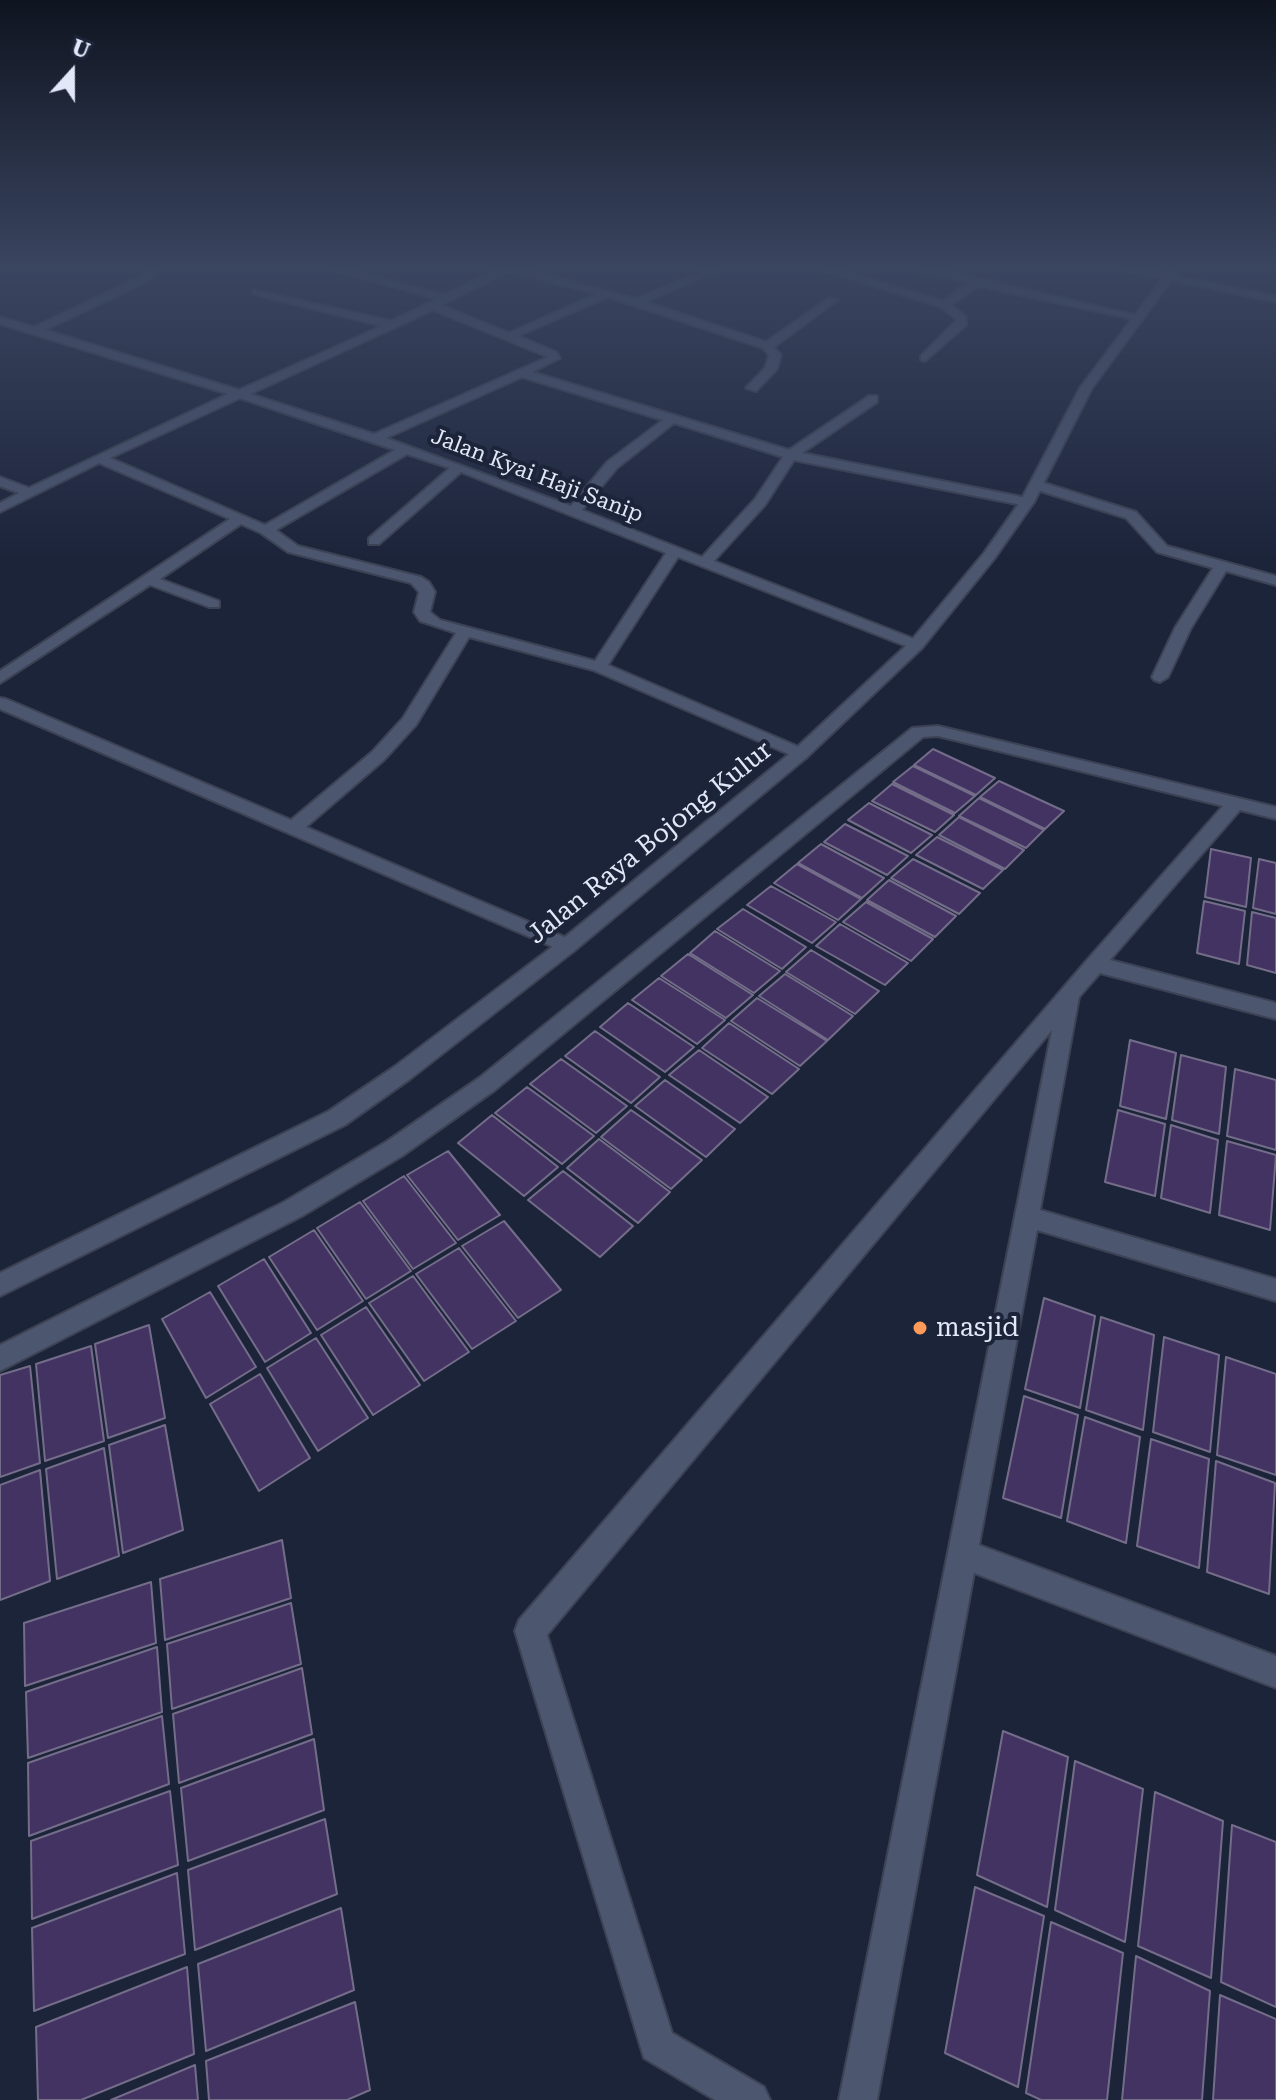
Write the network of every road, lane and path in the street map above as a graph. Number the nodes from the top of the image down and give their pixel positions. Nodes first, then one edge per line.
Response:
1 (147, 365) edge
2 (307, 365) edge
3 (541, 365) edge
4 (772, 365) edge
5 (1103, 365) edge
6 (523, 373) junction
7 (752, 388) dead end
8 (243, 395) junction
9 (873, 399) dead end
10 (671, 420) junction
11 (374, 439) junction
12 (406, 449) junction
13 (791, 455) junction
14 (99, 458) junction
15 (459, 467) junction
16 (0, 481) edge
17 (28, 492) junction
18 (1032, 494) junction
19 (0, 508) edge
20 (574, 511) junction
21 (240, 519) junction
22 (266, 530) junction
23 (374, 541) dead end
24 (676, 549) junction
25 (706, 561) junction
26 (1221, 567) junction
27 (147, 579) junction
28 (1276, 581) edge
29 (214, 604) dead end
30 (465, 631) junction
31 (916, 645) junction
32 (599, 667) junction
33 (1160, 677) dead end
34 (0, 678) edge
35 (0, 703) edge
36 (800, 754) junction
37 (1236, 803) junction
38 (1276, 813) edge
39 (292, 829) junction
40 (567, 946) junction
41 (1095, 964) junction
42 (1069, 995) junction
43 (1276, 1011) edge
44 (1027, 1217) junction
45 (0, 1285) edge
46 (1276, 1290) edge
47 (0, 1359) edge
48 (962, 1554) junction
49 (1276, 1672) edge
50 (751, 2100) edge
51 (858, 2100) edge

1 - 8 street, Jalan Kyai Haji Sanip
2 - 8 street
3 - 6 street
4 - 7 street
5 - 18 street, Jalan Raya Bojong Kulur
6 - 10 street
6 - 11 street
8 - 11 street, Jalan Kyai Haji Sanip
8 - 14 street
9 - 13 street
10 - 13 street
10 - 20 street
11 - 12 street, Jalan Kyai Haji Sanip
12 - 15 street, Jalan Kyai Haji Sanip
12 - 22 street
13 - 18 street
13 - 25 street
14 - 17 street
14 - 21 street
15 - 20 street, Jalan Kyai Haji Sanip
15 - 23 street
16 - 17 street
17 - 19 street
18 - 26 street
18 - 31 street, Jalan Raya Bojong Kulur
20 - 24 street, Jalan Kyai Haji Sanip
21 - 22 street
21 - 27 street
22 - 30 street
24 - 25 street, Jalan Kyai Haji Sanip
24 - 32 street
25 - 31 street, Jalan Kyai Haji Sanip
26 - 28 street
26 - 33 street
27 - 29 street
27 - 34 street
30 - 32 street
30 - 39 street
31 - 36 street, Jalan Raya Bojong Kulur
32 - 36 street
35 - 39 street
36 - 40 street, Jalan Raya Bojong Kulur
37 - 38 street
37 - 41 street
37 - 47 street
39 - 40 street
40 - 45 street, Jalan Raya Bojong Kulur
41 - 42 street
41 - 43 street
42 - 44 street
42 - 50 street
44 - 46 street
44 - 48 street
48 - 49 street
48 - 51 street

